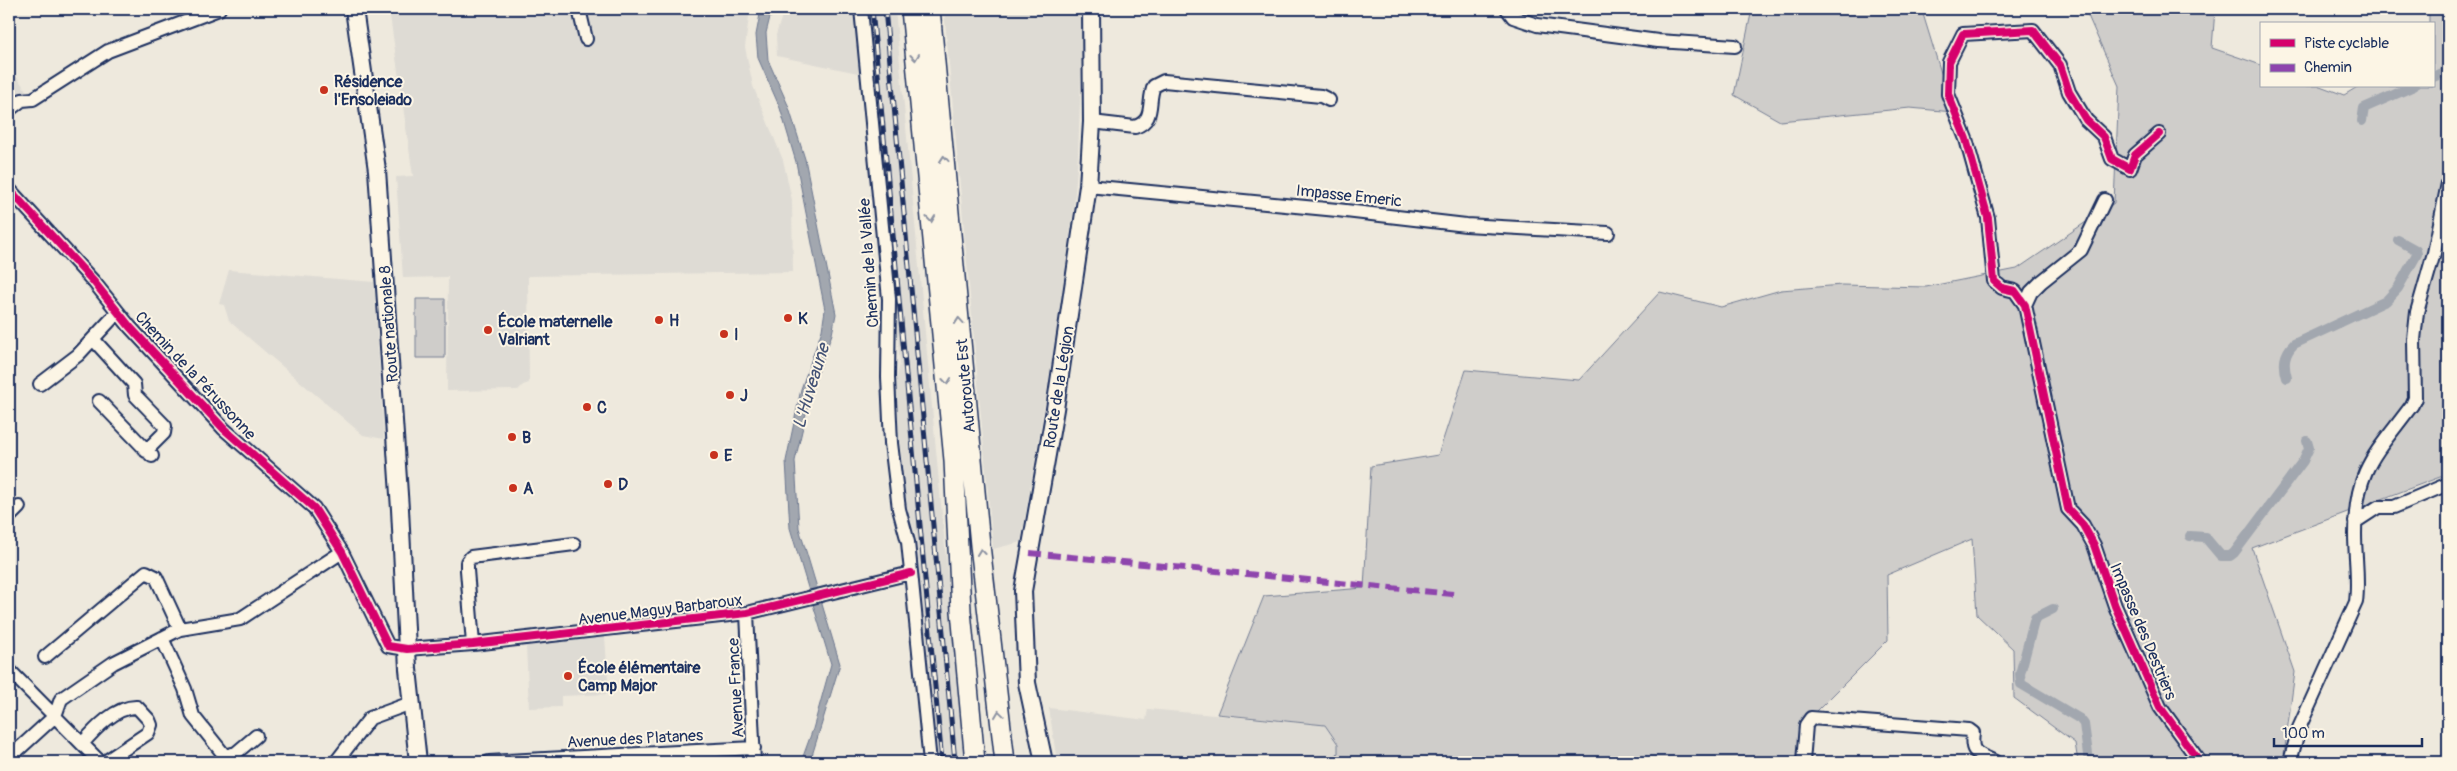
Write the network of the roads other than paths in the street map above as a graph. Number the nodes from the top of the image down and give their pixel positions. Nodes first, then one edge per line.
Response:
1 (220, 9) edge
2 (354, 9) edge
3 (579, 9) edge
4 (861, 9) edge
5 (911, 9) edge
6 (930, 9) edge
7 (1091, 9) edge
8 (1506, 9) edge
9 (586, 39) dead end
10 (1735, 46) dead end
11 (1329, 100) dead end
12 (9, 110) edge
13 (1092, 122) junction
14 (2159, 134) dead end
15 (2448, 183) edge
16 (1088, 186) junction
17 (9, 189) edge
18 (2105, 200) dead end
19 (1608, 232) dead end
20 (2025, 304) junction
21 (118, 312) junction
22 (93, 339) junction
23 (40, 384) dead end
24 (99, 401) dead end
25 (954, 460) junction
26 (2448, 484) edge
27 (19, 507) dead end
28 (9, 517) edge
29 (2355, 522) junction
30 (574, 544) dead end
31 (342, 552) junction
32 (911, 573) junction
33 (748, 613) junction
34 (180, 629) junction
35 (162, 638) junction
36 (473, 644) junction
37 (407, 645) junction
38 (45, 657) dead end
39 (9, 670) edge
40 (411, 703) junction
41 (55, 716) junction
42 (256, 736) dead end
43 (82, 744) junction
44 (754, 748) junction
45 (415, 757) edge
46 (9, 758) edge
47 (558, 760) edge
48 (100, 762) edge
49 (105, 762) edge
50 (336, 762) edge
51 (489, 762) edge
52 (754, 762) edge
53 (930, 762) edge
54 (975, 762) edge
55 (986, 762) edge
56 (1005, 762) edge
57 (1044, 762) edge
58 (1803, 762) edge
59 (1994, 762) edge
60 (2200, 762) edge
61 (2290, 762) edge

1 - 12 street
2 - 37 main road, Route nationale 8
3 - 9 street
4 - 32 street, Chemin de la Vallée
5 -> 25 highway, Autoroute Est
56 -> 6 highway, Autoroute Est
7 - 13 main road, Route de la Légion
8 - 10 street
11 - 13 street
13 - 16 main road, Route de la Légion
14 - 20 street
15 - 29 street
16 - 19 street, Impasse Emeric
16 - 57 main road, Route de la Légion
17 - 21 street, Chemin de la Pérussonne
18 - 20 street
20 - 60 street, Impasse des Destriers
21 - 22 street
21 - 31 street, Chemin de la Pérussonne
22 - 23 street
22 - 24 street
25 - 54 highway, Autoroute Est
25 - 55 highway
26 - 29 street
27 - 28 street
29 - 61 street
30 - 36 street
31 - 34 street
31 - 37 street, Chemin de la Pérussonne
32 - 33 street, Avenue Maguy Barbaroux
32 - 53 street, Chemin de la Vallée
33 - 36 street, Avenue Maguy Barbaroux
33 - 44 street, Avenue France
34 - 35 street
34 - 38 street
35 - 41 street
35 - 42 street
36 - 37 street, Avenue Maguy Barbaroux
37 - 40 main road, Route nationale 8
39 - 41 street
40 - 45 main road, Route nationale 8
40 - 50 street
41 - 43 street
41 - 46 street
43 - 48 street
43 - 49 street
44 - 47 street, Avenue des Platanes
44 - 52 street, Avenue France
47 - 51 street, Avenue des Platanes
58 - 59 street

